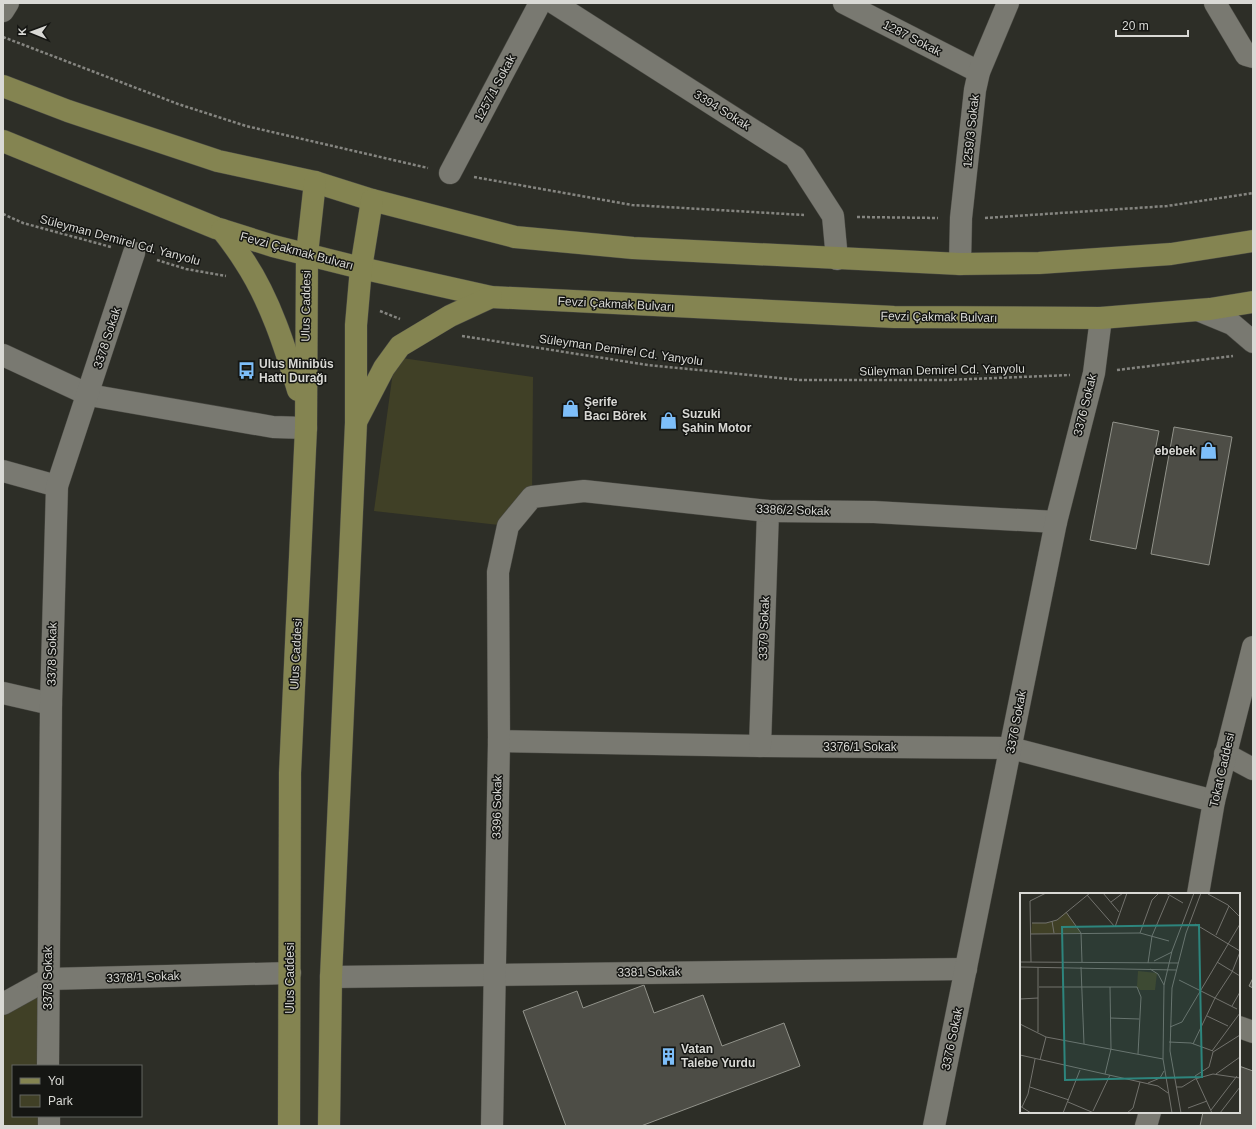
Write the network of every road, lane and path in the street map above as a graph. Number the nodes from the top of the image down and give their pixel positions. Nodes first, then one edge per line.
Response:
1 (8, 3) edge
2 (540, 3) edge
3 (554, 3) edge
4 (844, 3) edge
5 (1008, 3) edge
6 (1215, 3) edge
7 (3, 11) edge
8 (3, 37) edge
9 (1253, 56) edge
10 (979, 72) junction
11 (3, 86) edge
12 (3, 141) edge
13 (450, 173) junction
14 (315, 182) junction
15 (1253, 193) edge
16 (372, 200) junction
17 (3, 214) edge
18 (833, 216) junction
19 (961, 218) junction
20 (222, 230) junction
21 (1253, 241) edge
22 (134, 253) junction
23 (307, 254) junction
24 (837, 259) junction
25 (960, 264) junction
26 (361, 268) junction
27 (255, 281) junction
28 (491, 297) junction
29 (357, 302) junction
30 (1253, 302) edge
31 (1198, 310) junction
32 (1101, 318) junction
33 (429, 328) junction
34 (1245, 349) edge
35 (3, 355) edge
36 (1094, 373) junction
37 (89, 395) junction
38 (305, 420) junction
39 (356, 423) junction
40 (3, 471) edge
41 (57, 486) junction
42 (532, 497) joint
43 (768, 511) junction
44 (1056, 522) junction
45 (1253, 647) edge
46 (4, 696) edge
47 (51, 704) junction
48 (499, 741) junction
49 (760, 746) junction
50 (1011, 748) junction
51 (1225, 754) junction
52 (1253, 769) edge
53 (1214, 801) junction
54 (1198, 893) edge
55 (966, 969) junction
56 (290, 973) junction
57 (494, 974) junction
58 (331, 977) junction
59 (48, 979) junction
60 (3, 1004) edge
61 (1240, 1027) edge
62 (1253, 1032) edge
63 (48, 1065) edge
64 (1150, 1113) edge
65 (289, 1126) edge
66 (329, 1126) edge
67 (492, 1126) edge
68 (934, 1126) edge
69 (1146, 1126) edge

1 - 7 street
2 - 13 street, 1257/1 Sokak
3 - 18 street, 3394 Sokak
4 - 10 street, 1287 Sokak
5 - 10 street, 1259/3 Sokak
6 - 9 street
8 - 13 path
10 - 19 street, 1259/3 Sokak
11 - 14 main road
12 - 20 main road, Fevzi Çakmak Bulvarı
13 - 18 path
14 - 16 main road
14 - 23 main road, Ulus Caddesi
15 - 19 path
16 - 24 main road
16 - 26 main road
17 - 22 path, Süleyman Demirel Cd. Yanyolu
18 - 19 path
18 - 24 street, 3394 Sokak
19 - 25 street, 1259/3 Sokak
20 - 23 main road, Fevzi Çakmak Bulvarı
20 - 27 main road
21 - 25 main road
22 - 27 path, Süleyman Demirel Cd. Yanyolu
22 - 37 street, 3378 Sokak
23 - 26 main road, Fevzi Çakmak Bulvarı
23 - 38 main road, Ulus Caddesi
24 - 25 main road
26 - 28 main road, Fevzi Çakmak Bulvarı
26 - 29 main road
27 - 38 main road
28 - 32 main road, Fevzi Çakmak Bulvarı
28 - 33 main road
29 - 33 path, Süleyman Demirel Cd. Yanyolu
29 - 39 main road
30 - 31 main road, Fevzi Çakmak Bulvarı
31 - 32 main road, Fevzi Çakmak Bulvarı
31 - 34 street
32 - 36 street, 3376 Sokak
33 - 36 path, Süleyman Demirel Cd. Yanyolu
33 - 39 main road
34 - 36 path, Süleyman Demirel Cd. Yanyolu
35 - 37 street
36 - 44 street, 3376 Sokak
37 - 38 street
37 - 41 street, 3378 Sokak
38 - 56 main road, Ulus Caddesi
39 - 58 main road
40 - 41 street
41 - 47 street, 3378 Sokak
42 - 43 street, 3386/2 Sokak
42 - 48 street, 3396 Sokak
43 - 44 street, 3386/2 Sokak
43 - 49 street, 3379 Sokak
44 - 50 street, 3376 Sokak
45 - 51 street, Tokat Caddesi
46 - 47 street
47 - 59 street, 3378 Sokak
48 - 49 street, 3376/1 Sokak
48 - 57 street, 3396 Sokak
49 - 50 street, 3376/1 Sokak
50 - 53 street, 3376/1 Sokak
50 - 55 street, 3376 Sokak
51 - 52 street
51 - 53 street, Tokat Caddesi
53 - 54 street, Tokat Caddesi
55 - 57 street, 3381 Sokak
55 - 68 street, 3376 Sokak
56 - 59 street, 3378/1 Sokak
56 - 65 main road, Ulus Caddesi
57 - 58 street, 3381 Sokak
57 - 67 street, 3396 Sokak
58 - 66 main road
59 - 60 street, 3378/1 Sokak
59 - 63 street, 3378 Sokak
61 - 62 street
64 - 69 street

